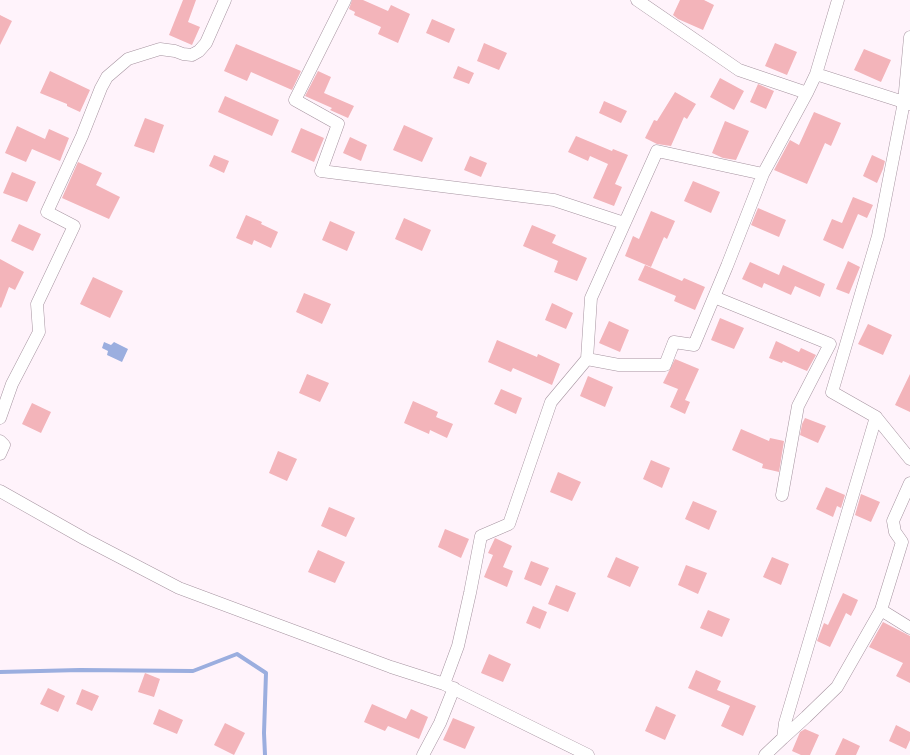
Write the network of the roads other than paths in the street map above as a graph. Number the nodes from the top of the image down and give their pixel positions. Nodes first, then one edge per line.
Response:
1 (225, 0) edge
2 (345, 0) edge
3 (637, 0) edge
4 (838, 0) edge
5 (910, 38) edge
6 (816, 74) junction
7 (808, 93) junction
8 (907, 103) edge
9 (763, 174) junction
10 (624, 223) junction
11 (714, 297) junction
12 (587, 359) junction
13 (876, 417) junction
14 (0, 418) edge
15 (0, 441) edge
16 (0, 454) edge
17 (910, 459) edge
18 (910, 484) edge
19 (0, 491) edge
20 (782, 495) dead end
21 (882, 610) junction
22 (910, 628) edge
23 (449, 686) junction
24 (783, 738) junction
25 (424, 755) edge
26 (588, 755) edge
27 (765, 755) edge

1 - 14 street
2 - 10 street
3 - 7 street
4 - 6 street
5 - 8 street
6 - 7 street
6 - 8 street
7 - 9 street
8 - 13 street
9 - 10 street
9 - 11 street
10 - 12 street
11 - 12 street
11 - 20 street
12 - 23 street
13 - 17 street
13 - 24 street
15 - 16 street
18 - 21 street
19 - 23 street
21 - 22 street
21 - 24 street
23 - 25 street
23 - 26 street
24 - 27 street

